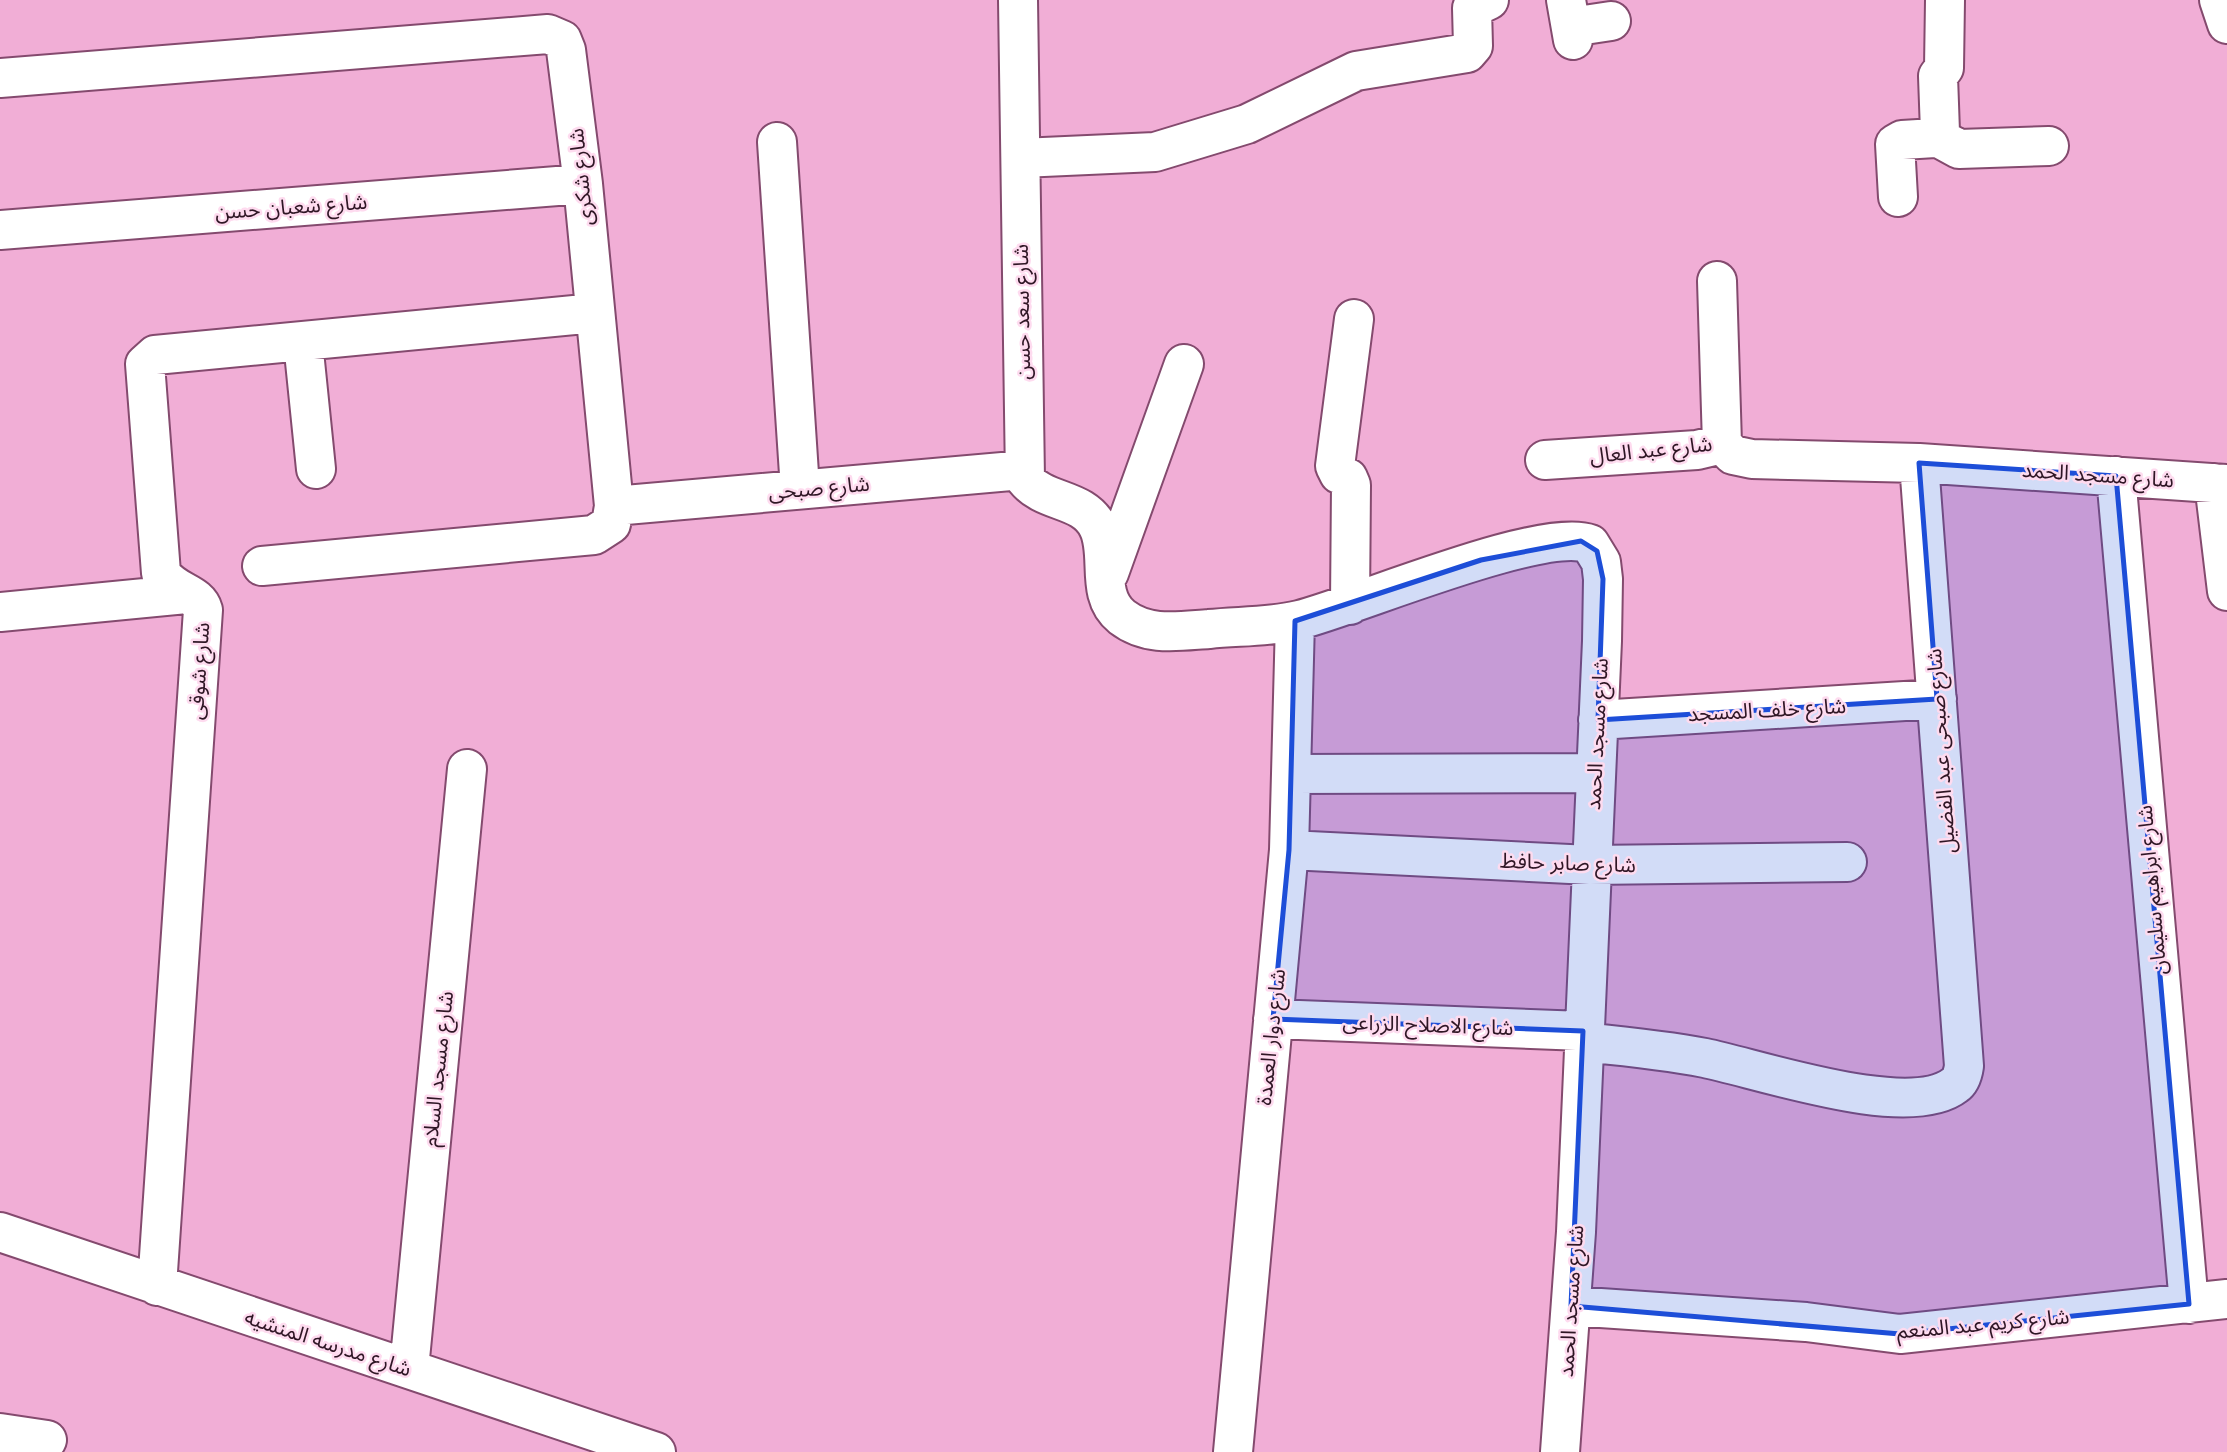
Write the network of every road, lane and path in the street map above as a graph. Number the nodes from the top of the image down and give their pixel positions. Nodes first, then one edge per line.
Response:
1 (1018, 0) edge
2 (1489, 0) edge
3 (1945, 0) edge
4 (2219, 0) edge
5 (1611, 21) dead end
6 (1570, 23) edge
7 (2227, 24) edge
8 (0, 78) edge
9 (1937, 137) junction
10 (778, 142) dead end
11 (2049, 146) dead end
12 (1021, 158) junction
13 (583, 184) junction
14 (1898, 197) dead end
15 (0, 230) edge
16 (1717, 281) dead end
17 (595, 313) junction
18 (1354, 319) dead end
19 (303, 342) junction
20 (1184, 364) dead end
21 (1722, 444) junction
22 (1545, 460) dead end
23 (1919, 463) junction
24 (316, 469) dead end
25 (1024, 470) junction
26 (2116, 476) junction
27 (2221, 484) edge
28 (800, 489) junction
29 (614, 506) junction
30 (262, 566) dead end
31 (1105, 582) junction
32 (2227, 591) edge
33 (186, 594) junction
34 (1350, 606) junction
35 (0, 612) edge
36 (1296, 621) junction
37 (1937, 699) junction
38 (1598, 720) junction
39 (467, 769) dead end
40 (1594, 773) junction
41 (1292, 774) junction
42 (1289, 850) junction
43 (1847, 862) dead end
44 (1590, 866) junction
45 (1273, 1019) junction
46 (1583, 1036) junction
47 (0, 1232) edge
48 (157, 1286) junction
49 (2227, 1299) edge
50 (2189, 1304) junction
51 (1571, 1306) junction
52 (409, 1369) junction
53 (0, 1433) edge
54 (568, 1439) edge
55 (47, 1440) dead end
56 (656, 1452) edge
57 (1233, 1452) edge
58 (1560, 1452) edge

1 - 12 street, شارع سعد حسن
2 - 12 street
3 - 9 street
4 - 7 street
5 - 6 street
8 - 13 street, شارع شكرى
9 - 11 street
9 - 14 street
10 - 28 street
12 - 25 street, شارع سعد حسن
13 - 15 street, شارع شعبان حسن
13 - 17 street, شارع شكرى
16 - 21 street, شارع عبد العال
17 - 19 street, شارع شوقى
17 - 29 street, شارع شكرى
18 - 34 street
19 - 24 street
19 - 33 street, شارع شوقى
20 - 31 street
21 - 22 street, شارع عبد العال
21 - 23 street, شارع مسجد الحمد
23 - 26 street, شارع مسجد الحمد
23 - 37 street, شارع صبحى عبد الفضيل
25 - 28 street, شارع صبحى
25 - 31 street
26 - 27 street, شارع مسجد الحمد
26 - 50 street, شارع ابراهيم سليمان
27 - 32 street
28 - 29 street, شارع صبحى
29 - 30 street
31 - 36 street, شارع مسجد الحمد
33 - 35 street
33 - 48 street, شارع شوقى
34 - 36 street, شارع مسجد الحمد
34 - 38 street, شارع مسجد الحمد
36 - 41 street, شارع دوار العمدة
37 - 38 street, شارع خلف المسجد
37 - 46 street, شارع صبحى عبد الفضيل
38 - 40 street, شارع مسجد الحمد
39 - 52 street, شارع مسجد السلام
40 - 41 street
40 - 44 street, شارع مسجد الحمد
41 - 42 street, شارع دوار العمدة
42 - 44 street, شارع صابر حافظ
42 - 45 street, شارع دوار العمدة
43 - 44 street, شارع صابر حافظ
44 - 46 street, شارع مسجد الحمد
45 - 46 street, شارع الاصلاح الزراعى
45 - 57 street, شارع دوار العمدة
46 - 51 street, شارع مسجد الحمد
47 - 48 street, شارع مدرسه المنشيه
48 - 52 street, شارع مدرسه المنشيه
49 - 50 street, شارع كريم عبد المنعم
50 - 51 street, شارع كريم عبد المنعم
51 - 58 street, شارع مسجد الحمد
52 - 54 street, شارع مدرسه المنشيه
53 - 55 street
54 - 56 street, شارع مدرسه المنشيه

